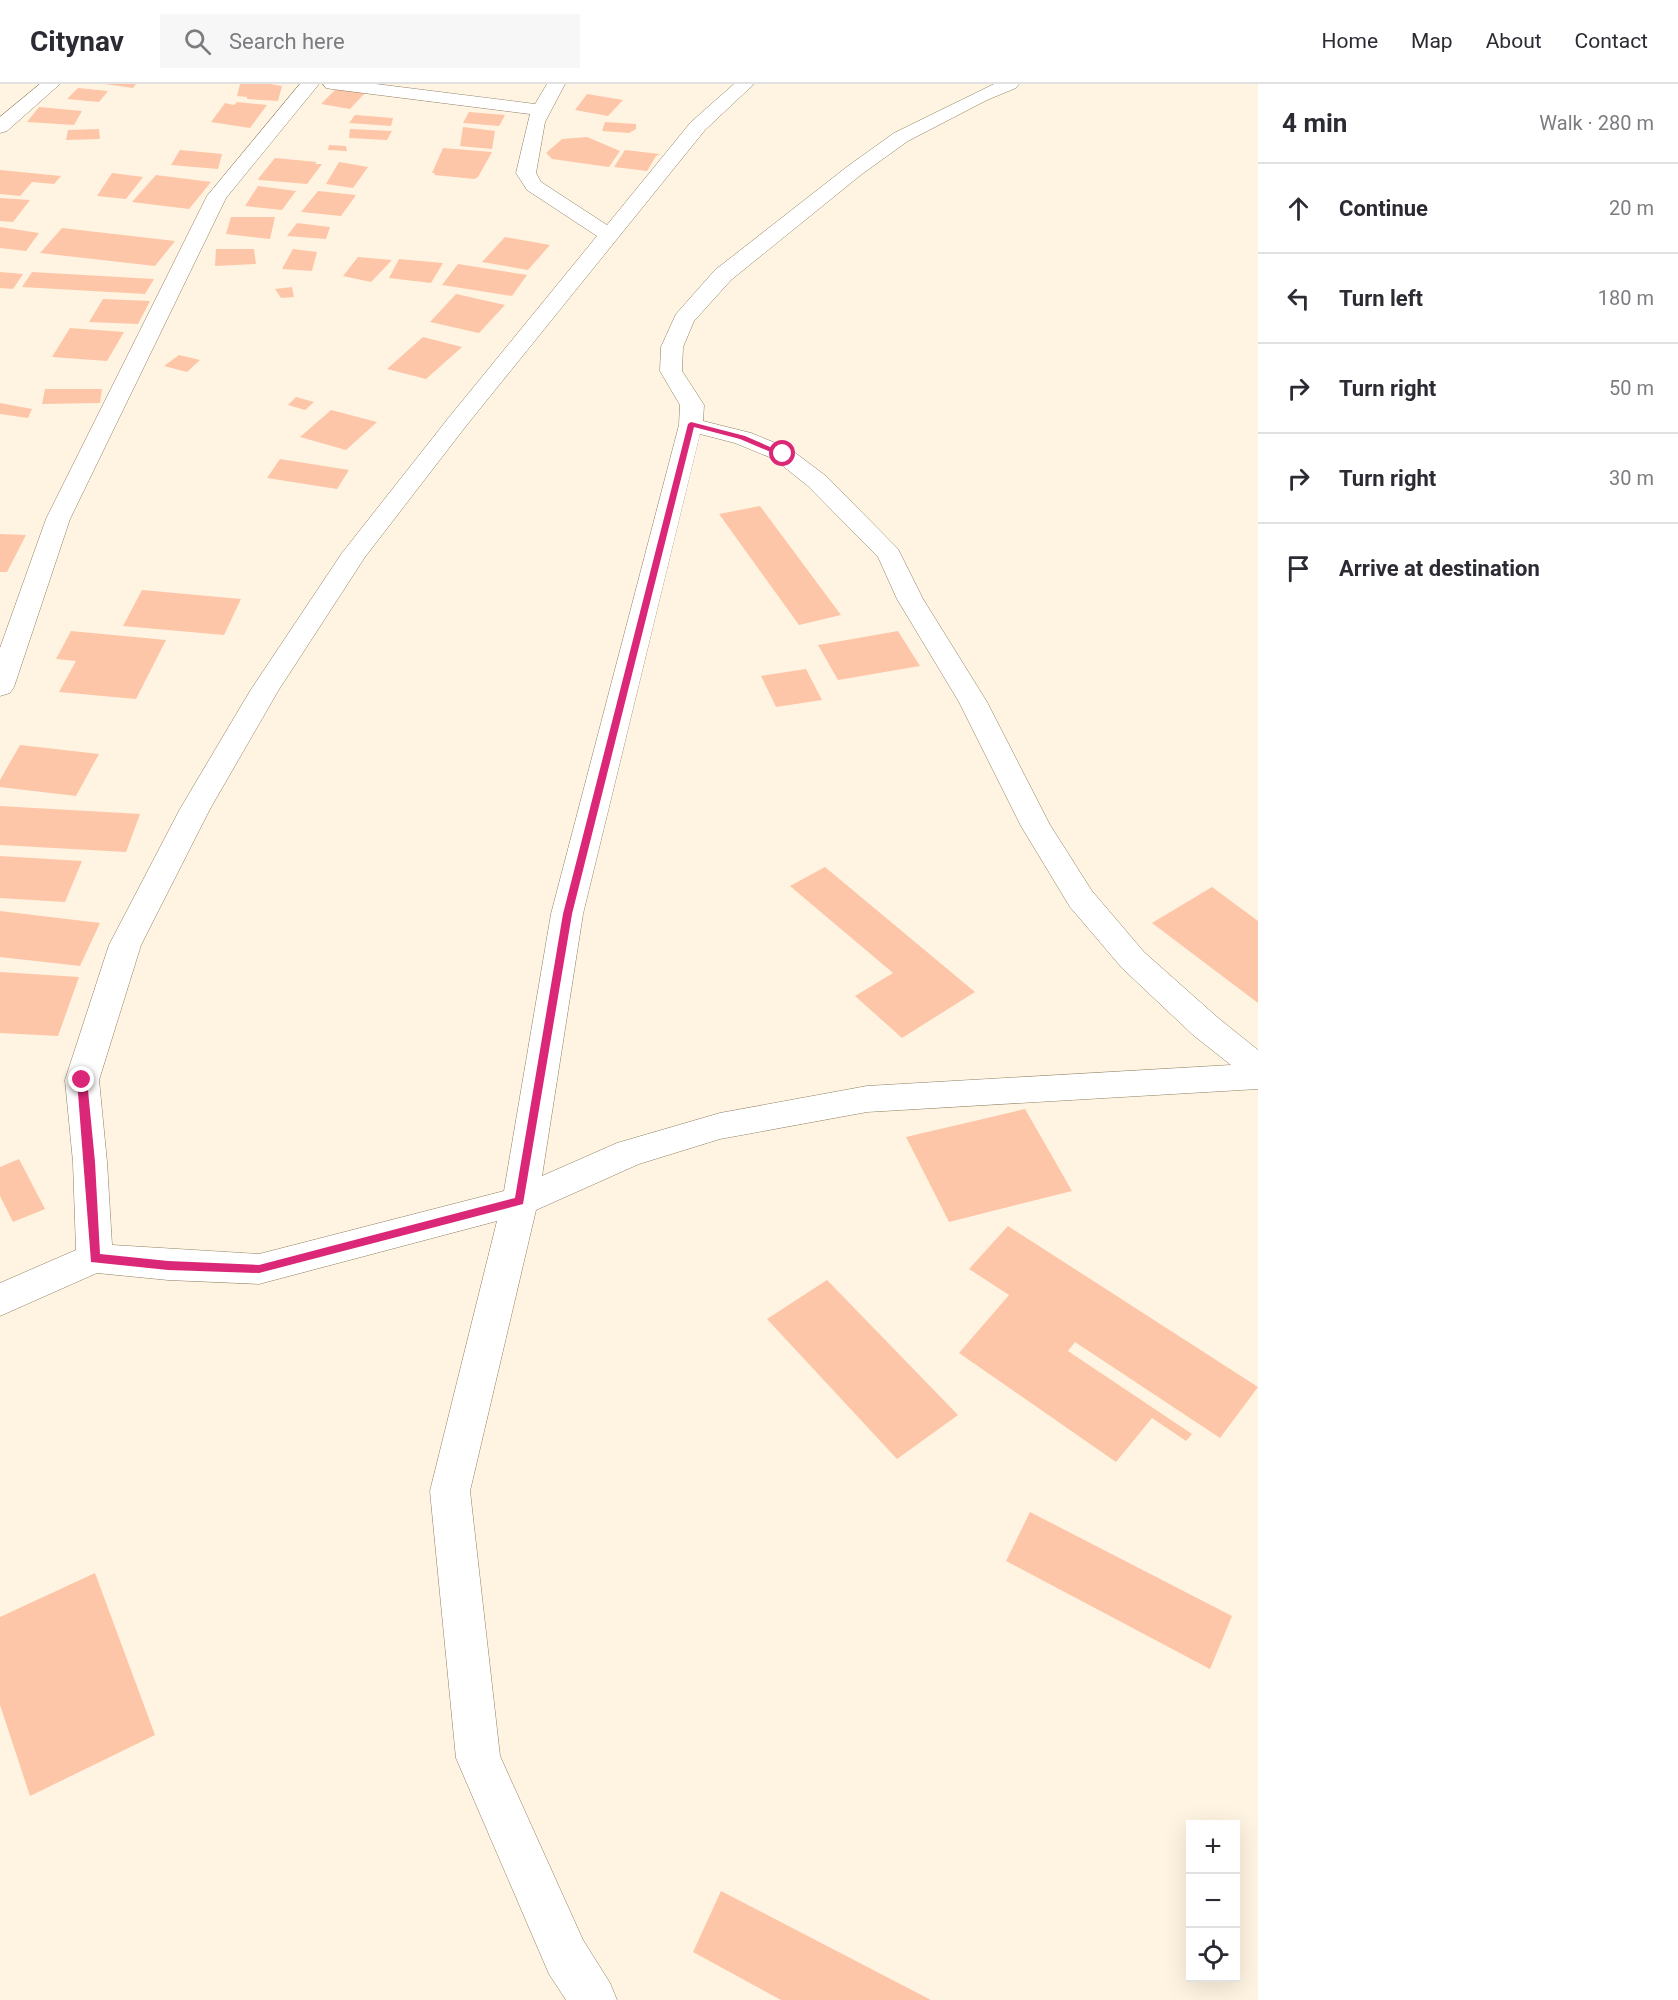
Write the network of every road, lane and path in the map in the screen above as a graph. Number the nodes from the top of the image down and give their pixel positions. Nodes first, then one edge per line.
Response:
1 (51, 84) edge
2 (310, 84) edge
3 (332, 84) edge
4 (556, 84) edge
5 (746, 84) edge
6 (1010, 84) edge
7 (541, 110) junction
8 (0, 127) edge
9 (609, 235) junction
10 (691, 424) junction
11 (0, 687) edge
12 (1258, 1068) edge
13 (1258, 1076) edge
14 (520, 1201) junction
15 (95, 1258) junction
16 (0, 1299) edge
17 (593, 2000) edge

1 - 8 street
2 - 11 street
3 - 7 street
4 - 7 street
5 - 9 street
6 - 10 street
7 - 9 street
9 - 15 street
10 - 12 street
10 - 14 street
13 - 14 street
14 - 15 street
14 - 17 street
15 - 16 street

